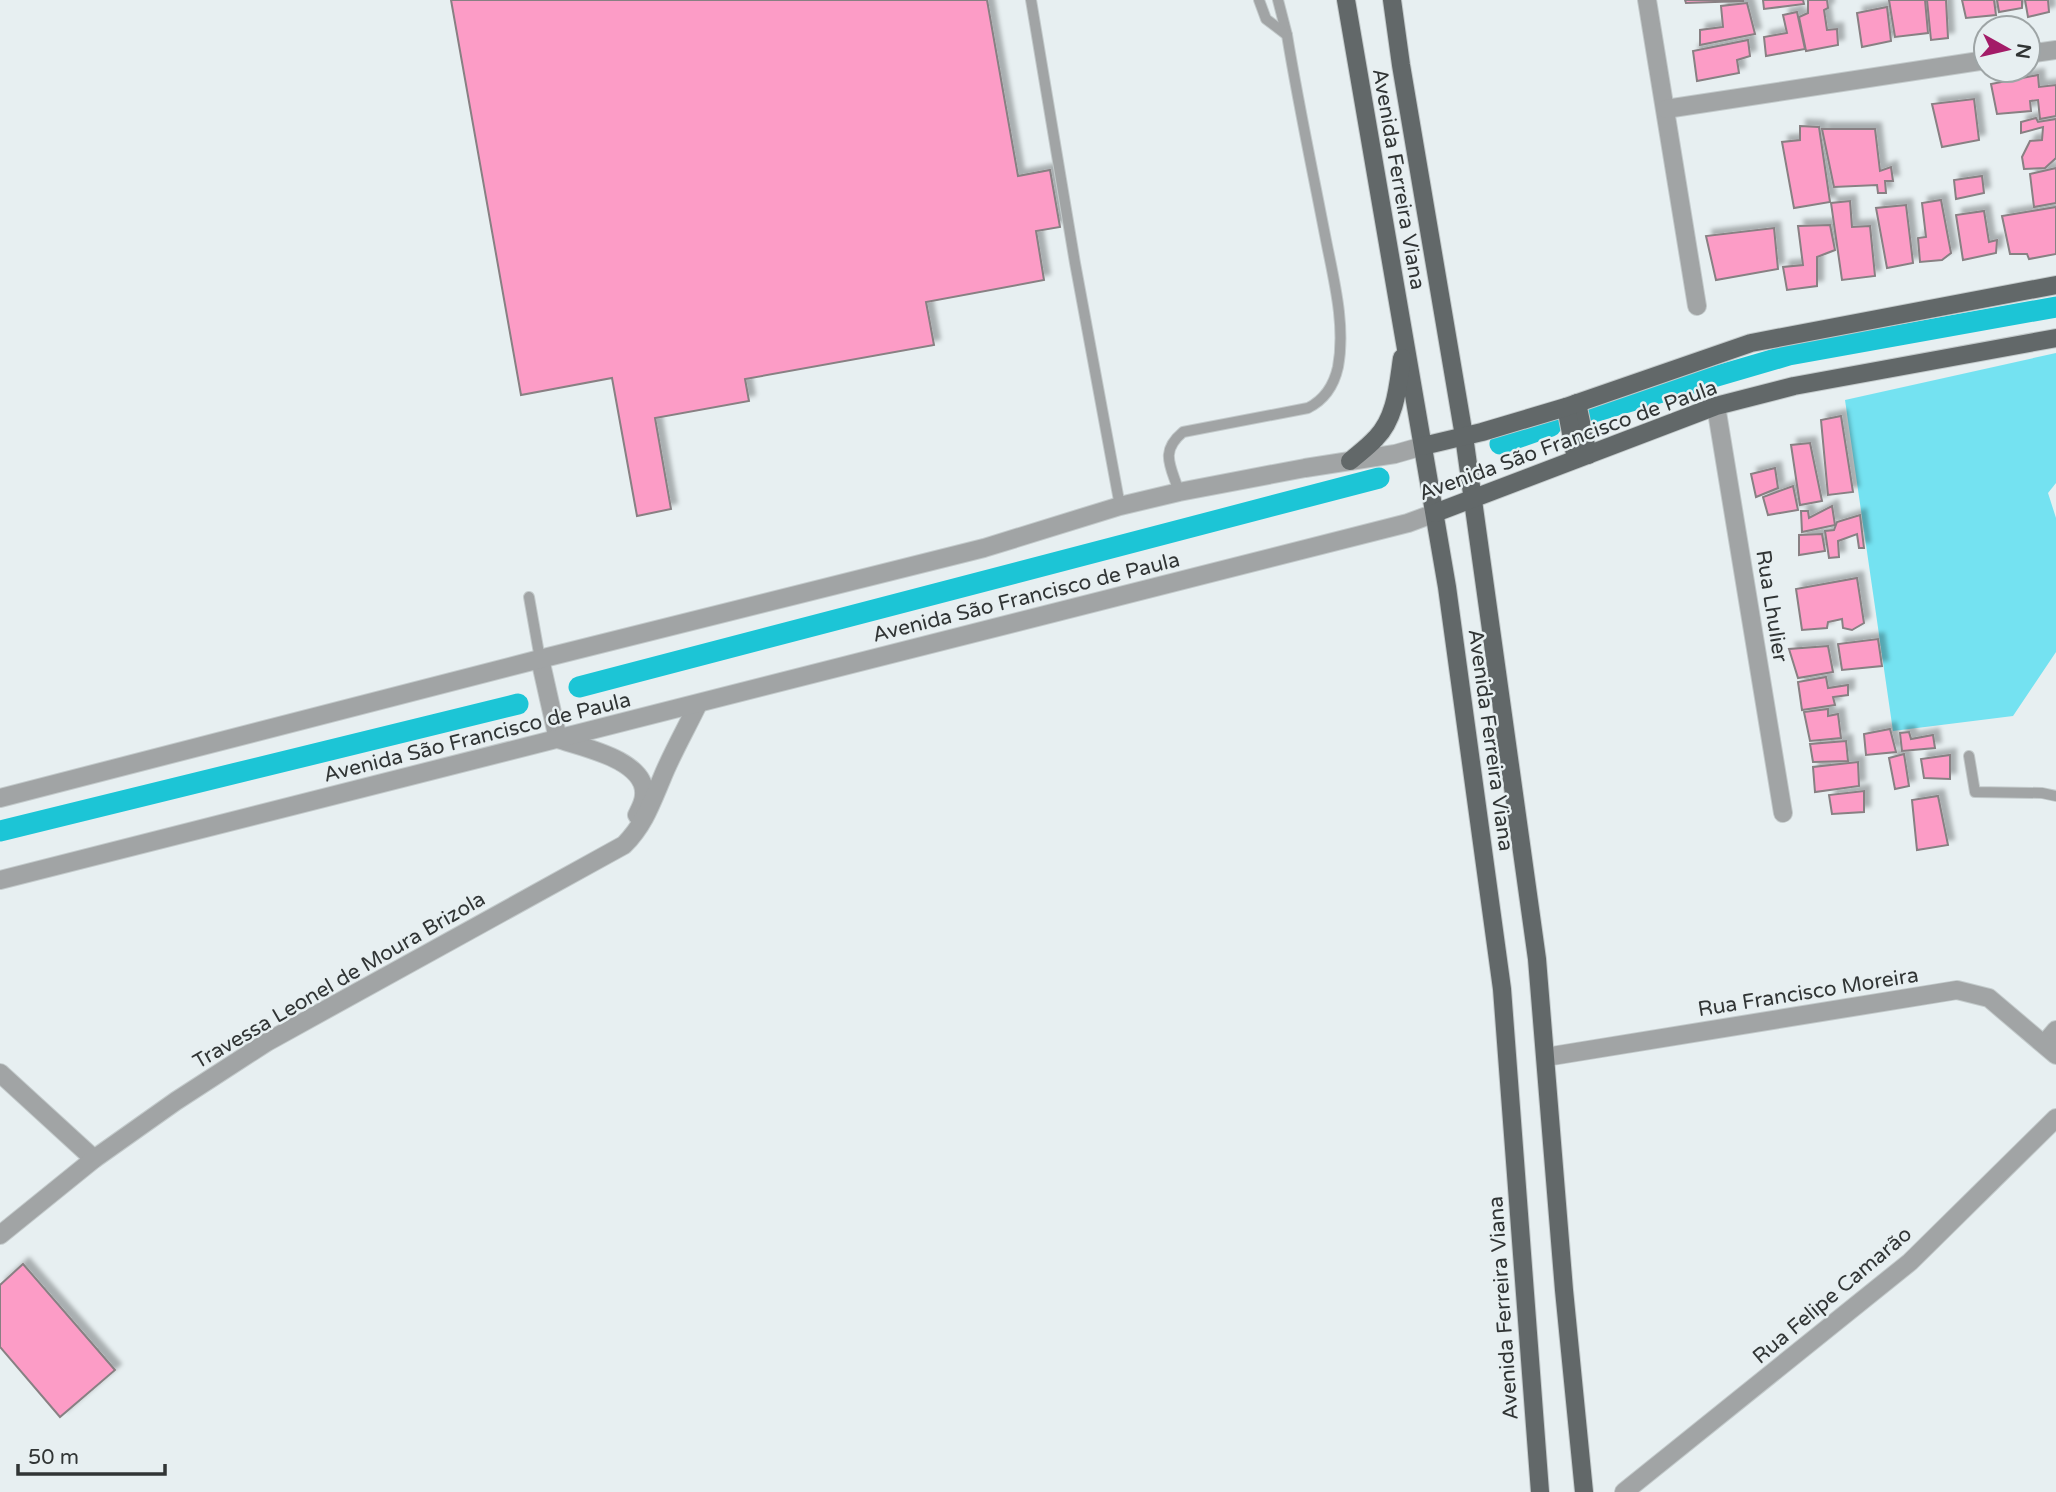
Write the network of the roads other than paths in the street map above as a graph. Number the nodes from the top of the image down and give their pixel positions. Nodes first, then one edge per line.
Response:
1 (1031, 0) edge
2 (1259, 0) edge
3 (1278, 0) edge
4 (1346, 0) edge
5 (1392, 0) edge
6 (1647, 0) edge
7 (1287, 35) junction
8 (1972, 62) edge
9 (1667, 109) junction
10 (2056, 285) edge
11 (1697, 306) dead end
12 (2056, 338) edge
13 (1404, 340) junction
14 (1571, 405) junction
15 (1716, 406) junction
16 (1464, 436) junction
17 (1423, 446) junction
18 (1582, 457) junction
19 (1350, 461) junction
20 (1179, 492) junction
21 (1473, 499) junction
22 (1120, 506) junction
23 (1435, 513) junction
24 (529, 597) dead end
25 (542, 666) junction
26 (698, 704) junction
27 (558, 739) junction
28 (1969, 756) dead end
29 (2056, 796) edge
30 (0, 798) edge
31 (1783, 813) dead end
32 (609, 855) junction
33 (0, 880) edge
34 (2056, 1030) edge
35 (2050, 1049) edge
36 (1546, 1057) junction
37 (0, 1073) edge
38 (2056, 1118) edge
39 (94, 1159) junction
40 (0, 1235) edge
41 (1540, 1492) edge
42 (1584, 1492) edge
43 (1624, 1492) edge

1 - 22 lane
2 - 7 lane
3 - 7 lane
4 - 13 main road, Avenida Ferreira Viana
5 - 16 main road, Avenida Ferreira Viana
6 - 9 street
7 - 20 lane
8 - 9 street
9 - 11 street
10 - 14 main road, Avenida São Francisco de Paula
12 - 15 main road, Avenida São Francisco de Paula
13 - 17 main road, Avenida Ferreira Viana
13 - 19 main road
14 - 16 main road, Avenida São Francisco de Paula
14 - 18 main road
15 - 18 main road, Avenida São Francisco de Paula
15 - 31 street, Rua Lhulier
16 - 17 main road, Avenida São Francisco de Paula
16 - 21 main road, Avenida Ferreira Viana
17 - 19 street, Avenida São Francisco de Paula
17 - 23 main road, Avenida Ferreira Viana
18 - 21 main road, Avenida São Francisco de Paula
19 - 20 street, Avenida São Francisco de Paula
20 - 22 street, Avenida São Francisco de Paula
21 - 23 main road, Avenida São Francisco de Paula
21 - 36 main road, Avenida Ferreira Viana
22 - 25 street, Avenida São Francisco de Paula
23 - 26 street, Avenida São Francisco de Paula
23 - 41 main road, Avenida Ferreira Viana
24 - 25 lane
25 - 27 street
25 - 30 street, Avenida São Francisco de Paula
26 - 27 street, Avenida São Francisco de Paula
26 - 32 street, Travessa Leonel de Moura Brizola
27 - 32 street, Travessa Leonel de Moura Brizola
27 - 33 street, Avenida São Francisco de Paula
28 - 29 lane
32 - 39 street, Travessa Leonel de Moura Brizola
34 - 35 street
35 - 36 street, Rua Francisco Moreira
36 - 42 main road, Avenida Ferreira Viana
37 - 39 street
38 - 43 street, Rua Felipe Camarão
39 - 40 street, Travessa Leonel de Moura Brizola

